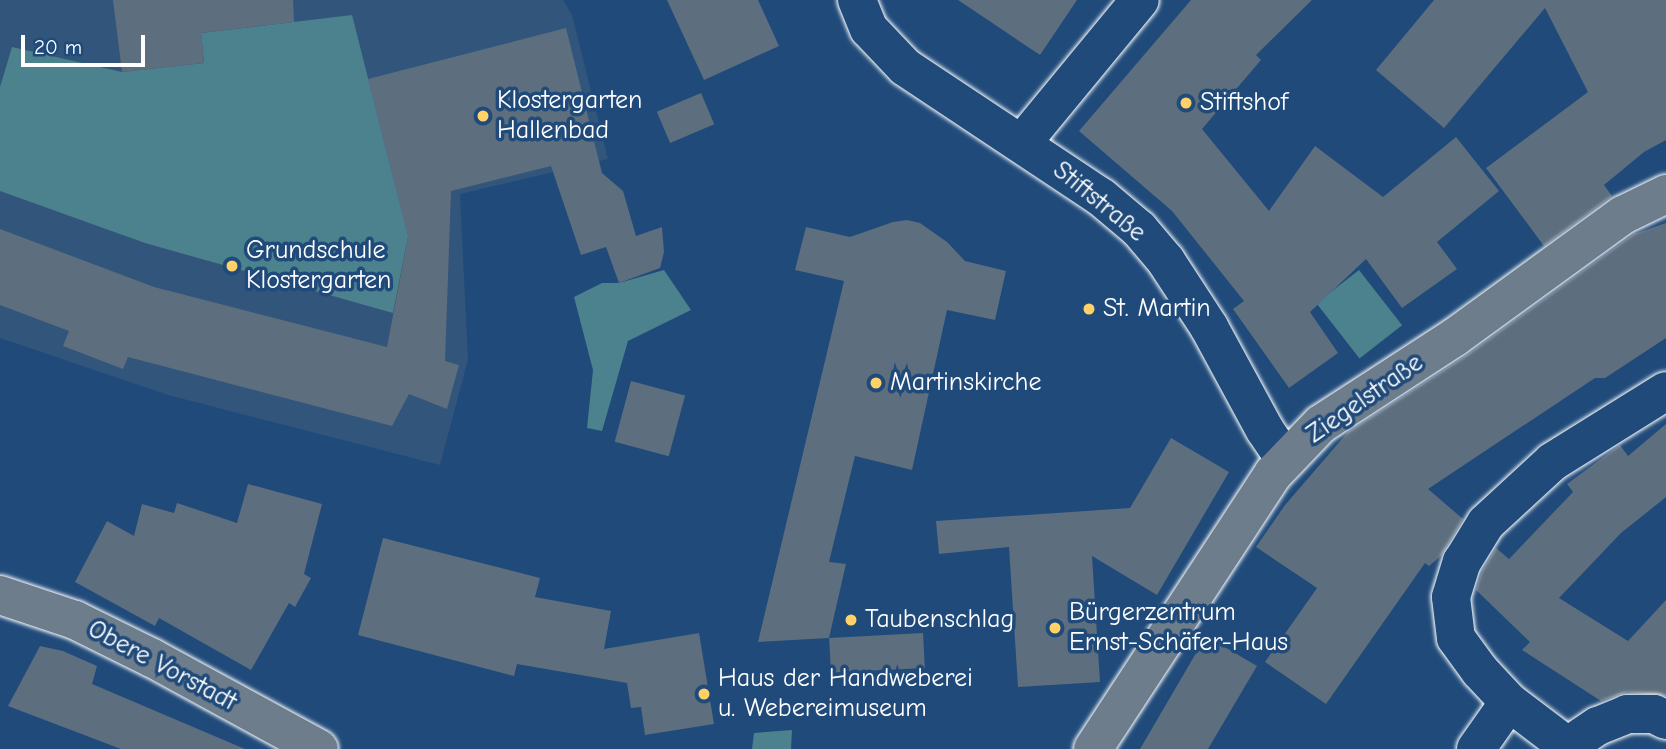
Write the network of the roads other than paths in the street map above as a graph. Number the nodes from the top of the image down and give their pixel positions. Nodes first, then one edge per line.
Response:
1 (857, 0) edge
2 (1140, 0) edge
3 (1023, 143) junction
4 (1666, 194) edge
5 (1666, 390) edge
6 (1285, 460) junction
7 (0, 596) edge
8 (1509, 702) junction
9 (1666, 720) edge
10 (1570, 748) edge
11 (319, 749) edge
12 (1093, 749) edge
13 (1476, 749) edge

1 - 3 street, Stiftstraße
2 - 3 street
3 - 6 street, Stiftstraße
4 - 6 main road, Ziegelstraße
5 - 8 street
6 - 12 main road, Ziegelstraße
7 - 11 main road, Obere Vorstadt
8 - 10 street
8 - 13 street
9 - 10 street

